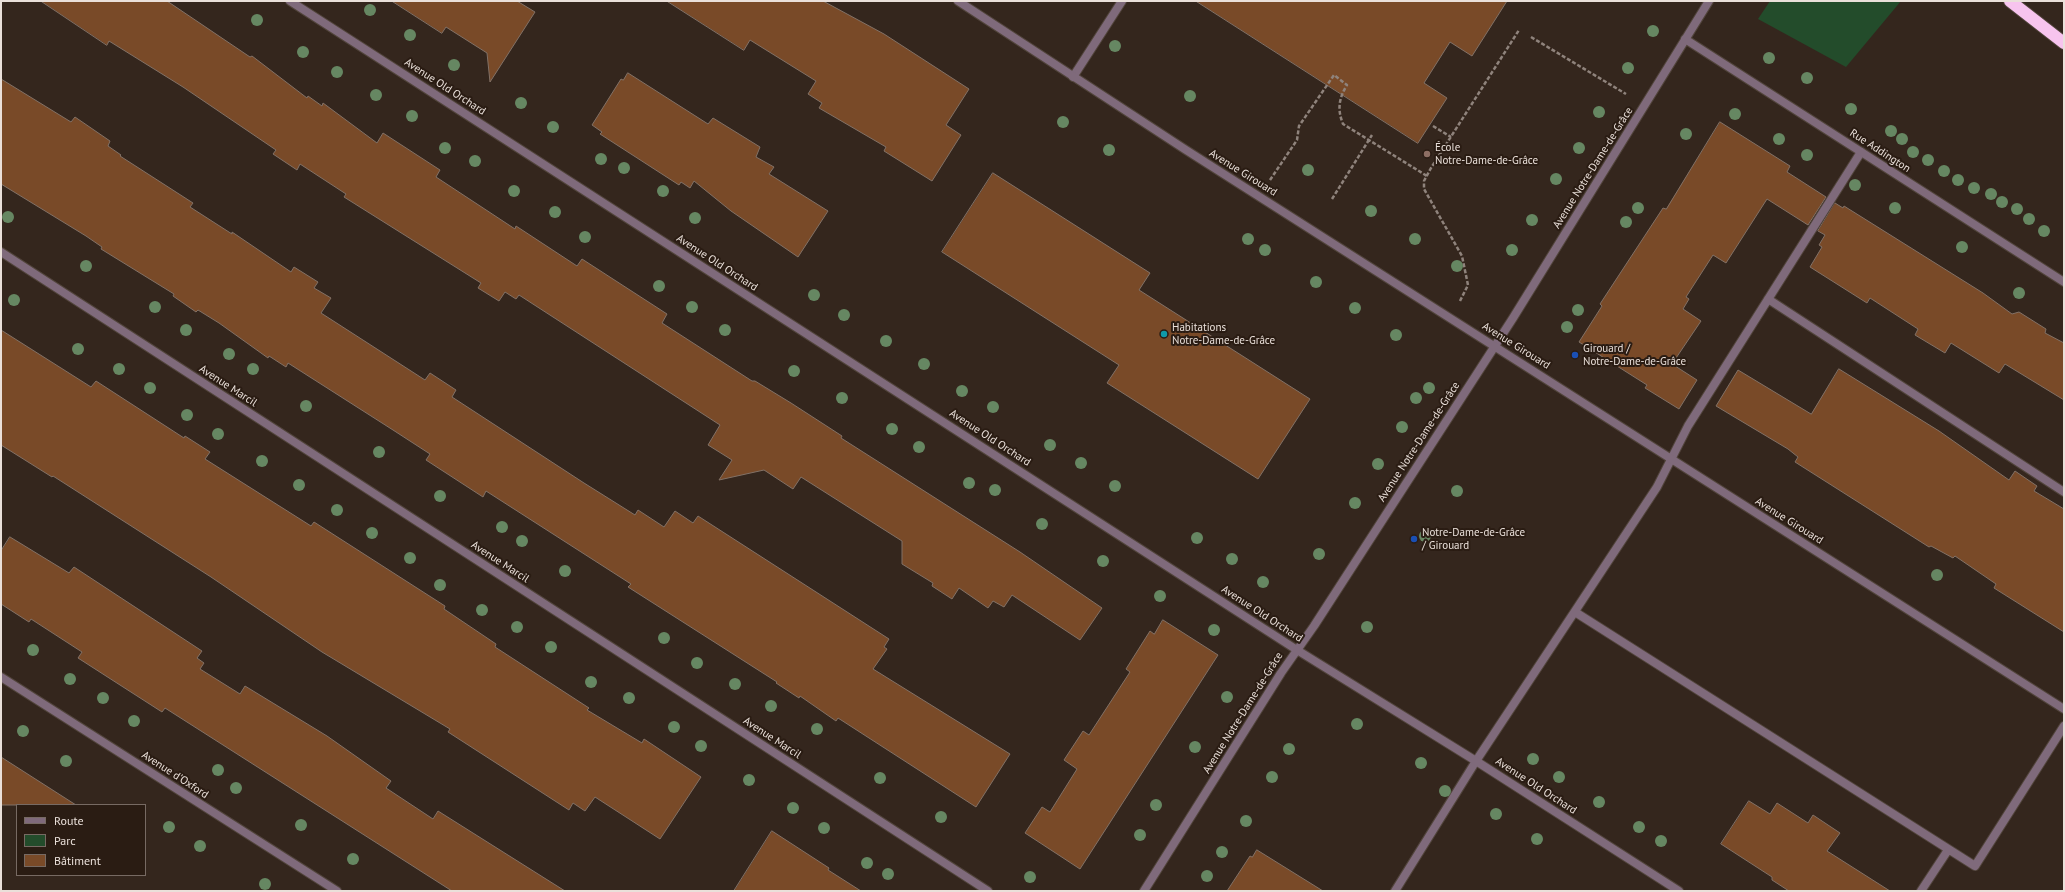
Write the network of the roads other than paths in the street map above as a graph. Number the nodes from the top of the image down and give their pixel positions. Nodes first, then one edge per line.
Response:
1 (290, 1) edge
2 (958, 1) edge
3 (1122, 1) edge
4 (1709, 1) edge
5 (2010, 1) edge
6 (1685, 38) junction
7 (2064, 43) edge
8 (1073, 77) junction
9 (1861, 152) junction
10 (1, 252) edge
11 (2064, 282) edge
12 (1768, 299) junction
13 (1495, 346) junction
14 (1671, 459) junction
15 (2064, 492) edge
16 (1575, 612) junction
17 (1297, 650) junction
18 (1, 676) edge
19 (2064, 709) edge
20 (2064, 726) edge
21 (1476, 761) junction
22 (1948, 850) junction
23 (337, 891) edge
24 (988, 891) edge
25 (1144, 891) edge
26 (1395, 891) edge
27 (1679, 891) edge
28 (1921, 891) edge

1 - 17 street, Avenue Old Orchard
2 - 8 street, Avenue Girouard
3 - 8 street
4 - 6 street, Avenue Notre-Dame-de-Grâce
5 - 7 highway
6 - 9 street, Rue Addington
6 - 13 street, Avenue Notre-Dame-de-Grâce
8 - 13 street, Avenue Girouard
9 - 11 street, Rue Addington
9 - 12 street
10 - 24 street, Avenue Marcil
12 - 14 street
12 - 15 street
13 - 14 street, Avenue Girouard
13 - 17 street, Avenue Notre-Dame-de-Grâce
14 - 16 street
14 - 19 street, Avenue Girouard
16 - 21 street
16 - 22 street
17 - 21 street, Avenue Old Orchard
17 - 25 street, Avenue Notre-Dame-de-Grâce
18 - 23 street, Avenue d'Oxford
20 - 22 street
21 - 26 street
21 - 27 street, Avenue Old Orchard
22 - 28 street

